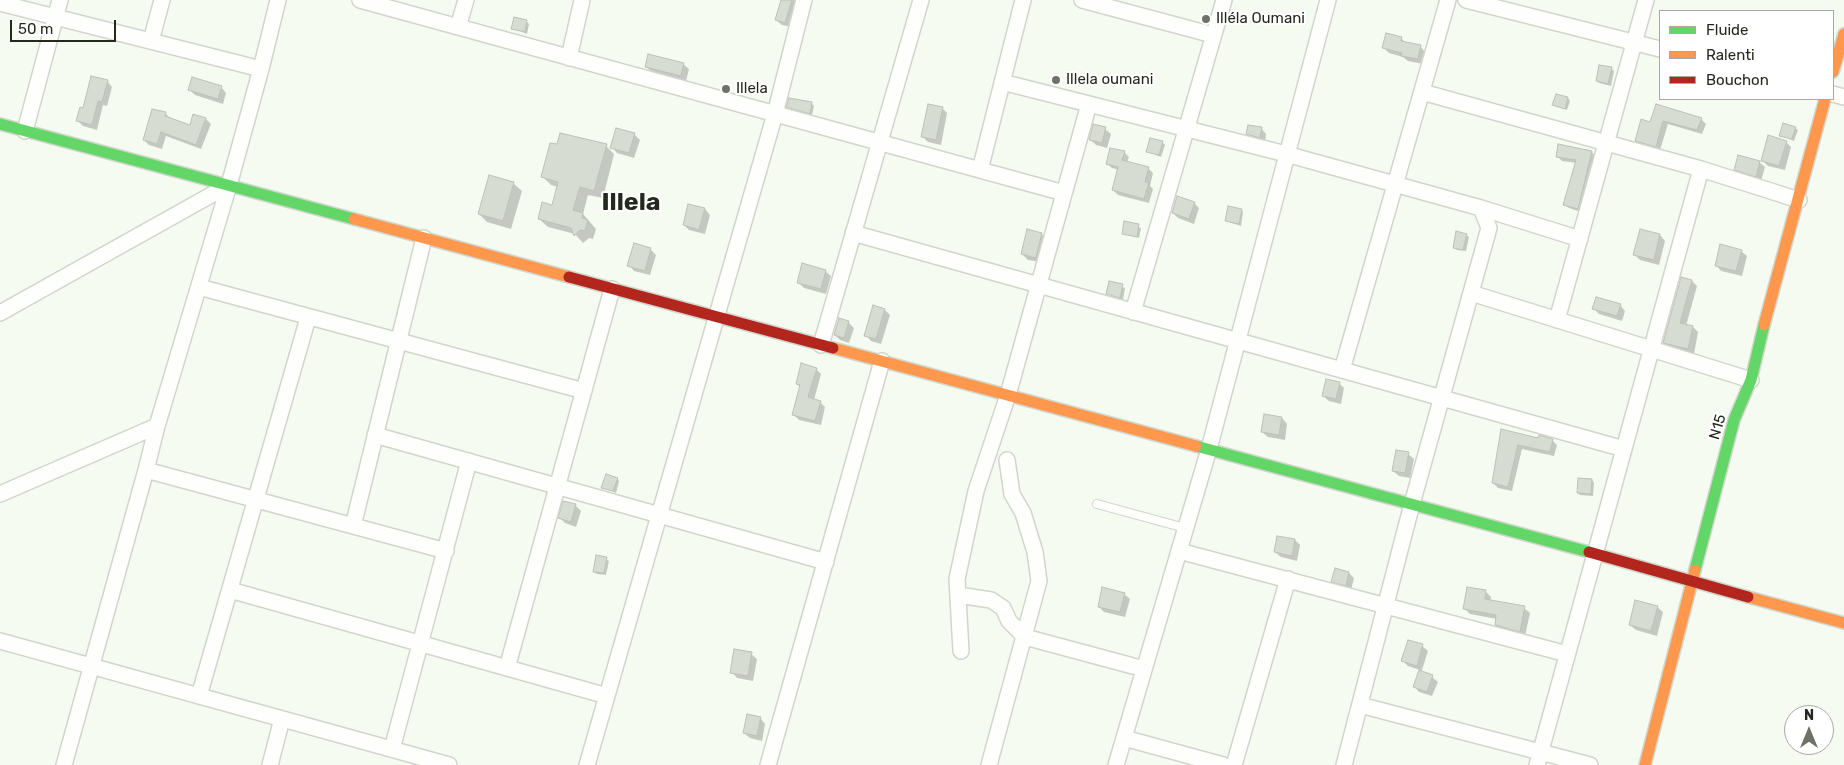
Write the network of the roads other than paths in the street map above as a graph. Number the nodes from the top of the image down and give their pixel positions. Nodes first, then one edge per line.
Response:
1 (60, 0) edge
2 (162, 0) edge
3 (278, 0) edge
4 (360, 0) edge
5 (466, 0) edge
6 (582, 0) edge
7 (804, 0) edge
8 (921, 0) edge
9 (1023, 0) edge
10 (1082, 0) edge
11 (1224, 0) edge
12 (1328, 0) edge
13 (1448, 0) edge
14 (1466, 0) edge
15 (1646, 0) edge
16 (0, 3) edge
17 (55, 17) junction
18 (458, 27) junction
19 (1844, 34) edge
20 (1213, 35) junction
21 (151, 41) junction
22 (1634, 42) junction
23 (1659, 49) edge
24 (569, 58) junction
25 (261, 69) junction
26 (1834, 69) edge
27 (1002, 82) junction
28 (1422, 92) junction
29 (1825, 100) edge
30 (1089, 104) junction
31 (775, 114) junction
32 (0, 124) edge
33 (1186, 129) junction
34 (25, 130) junction
35 (880, 143) junction
36 (1607, 143) junction
37 (1286, 154) junction
38 (1701, 169) junction
39 (980, 170) junction
40 (1395, 184) junction
41 (229, 186) junction
42 (1064, 194) junction
43 (1799, 200) junction
44 (1481, 208) junction
45 (853, 233) junction
46 (424, 238) junction
47 (1580, 239) junction
48 (1039, 285) junction
49 (199, 287) junction
50 (612, 288) junction
51 (1471, 293) junction
52 (1132, 312) junction
53 (0, 313) edge
54 (717, 317) junction
55 (308, 318) junction
56 (1557, 320) junction
57 (1237, 341) junction
58 (399, 342) junction
59 (821, 345) junction
60 (1651, 348) junction
61 (882, 361) junction
62 (1342, 370) junction
63 (1751, 380) junction
64 (584, 391) junction
65 (1008, 395) junction
66 (1442, 398) junction
67 (156, 426) junction
68 (376, 435) junction
69 (1209, 449) junction
70 (1624, 449) junction
71 (1007, 460) dead end
72 (469, 461) junction
73 (146, 470) junction
74 (557, 486) junction
75 (0, 494) edge
76 (256, 500) junction
77 (1097, 504) dead end
78 (1412, 504) junction
79 (661, 515) junction
80 (353, 526) junction
81 (1185, 528) junction
82 (446, 550) junction
83 (1179, 551) junction
84 (1594, 553) junction
85 (826, 562) junction
86 (1288, 579) junction
87 (1694, 583) junction
88 (230, 590) junction
89 (958, 595) junction
90 (1386, 604) junction
91 (1844, 623) edge
92 (1025, 637) junction
93 (0, 641) edge
94 (421, 643) junction
95 (961, 651) dead end
96 (1567, 654) junction
97 (90, 666) junction
98 (507, 668) junction
99 (1144, 669) junction
100 (199, 696) junction
101 (607, 696) junction
102 (1360, 705) junction
103 (282, 719) junction
104 (1124, 738) junction
105 (392, 749) junction
106 (1539, 758) edge
107 (425, 762) edge
108 (64, 765) edge
109 (270, 765) edge
110 (449, 765) edge
111 (587, 765) edge
112 (768, 765) edge
113 (989, 765) edge
114 (1116, 765) edge
115 (1223, 765) edge
116 (1234, 765) edge
117 (1344, 765) edge
118 (1590, 765) edge
119 (1645, 765) edge

1 - 17 street
2 - 21 street
3 - 25 street
4 - 18 street
5 - 18 street
6 - 24 street
7 - 31 street
8 - 35 street
9 - 27 street
10 - 20 street
11 - 20 street
12 - 37 street
13 - 28 street
14 - 22 street
15 - 22 street
16 - 17 street
17 - 21 street
17 - 34 street
18 - 24 street
19 - 26 street
20 - 33 street
21 - 25 street
22 - 23 street
22 - 36 street
24 - 31 street
25 - 41 street
27 - 30 street
27 - 39 street
28 - 36 street
28 - 40 street
29 - 43 street, N15
30 - 33 street
30 - 42 street
31 - 35 street
31 - 54 street
32 - 34 street
33 - 37 street
33 - 52 street
34 - 41 street
35 - 39 street
35 - 45 street
36 - 38 street
36 - 47 street
37 - 40 street
37 - 57 street
38 - 43 street
38 - 60 street
39 - 42 street
40 - 44 street
40 - 62 street
41 - 46 street
41 - 49 street
41 - 53 street
42 - 48 street
43 - 63 street, N15
44 - 47 street
44 - 51 street
45 - 48 street
45 - 59 street
46 - 50 street
46 - 58 street
47 - 56 street
48 - 52 street
48 - 65 street
49 - 55 street
49 - 67 street
50 - 54 street
50 - 64 street
51 - 56 street
51 - 66 street
52 - 57 street
54 - 59 street
54 - 79 street
55 - 58 street
55 - 76 street
56 - 60 street
57 - 62 street
57 - 69 street
58 - 64 street
58 - 68 street
59 - 61 street
60 - 63 street
60 - 70 street
61 - 65 street
61 - 85 street
62 - 66 street
63 - 87 street, N15
64 - 74 street
65 - 69 street
65 - 89 street
66 - 70 street
66 - 78 street
67 - 73 street
67 - 75 street
68 - 72 street
68 - 80 street
69 - 78 street
69 - 81 street
70 - 84 street
71 - 92 street
72 - 74 street
72 - 82 street
73 - 76 street
73 - 97 street
74 - 79 street
74 - 98 street
76 - 80 street
76 - 88 street
77 - 81 lane
78 - 84 street
78 - 90 street
79 - 85 street
79 - 101 street
80 - 82 street
81 - 83 street
82 - 94 street
83 - 86 street
83 - 99 street
84 - 87 street
84 - 96 street
85 - 112 street
86 - 90 street
86 - 116 street
87 - 91 street
87 - 119 street, N15
88 - 94 street
88 - 100 street
89 - 92 street
89 - 95 street
90 - 96 street
90 - 102 street
92 - 99 street
92 - 113 street
93 - 97 street
94 - 98 street
94 - 105 street
96 - 106 street
97 - 100 street
97 - 108 street
98 - 101 street
99 - 104 street
100 - 103 street
101 - 111 street
102 - 106 street
102 - 117 street
103 - 105 street
103 - 109 street
104 - 114 street
104 - 115 street
105 - 107 street
106 - 118 street
107 - 110 street

